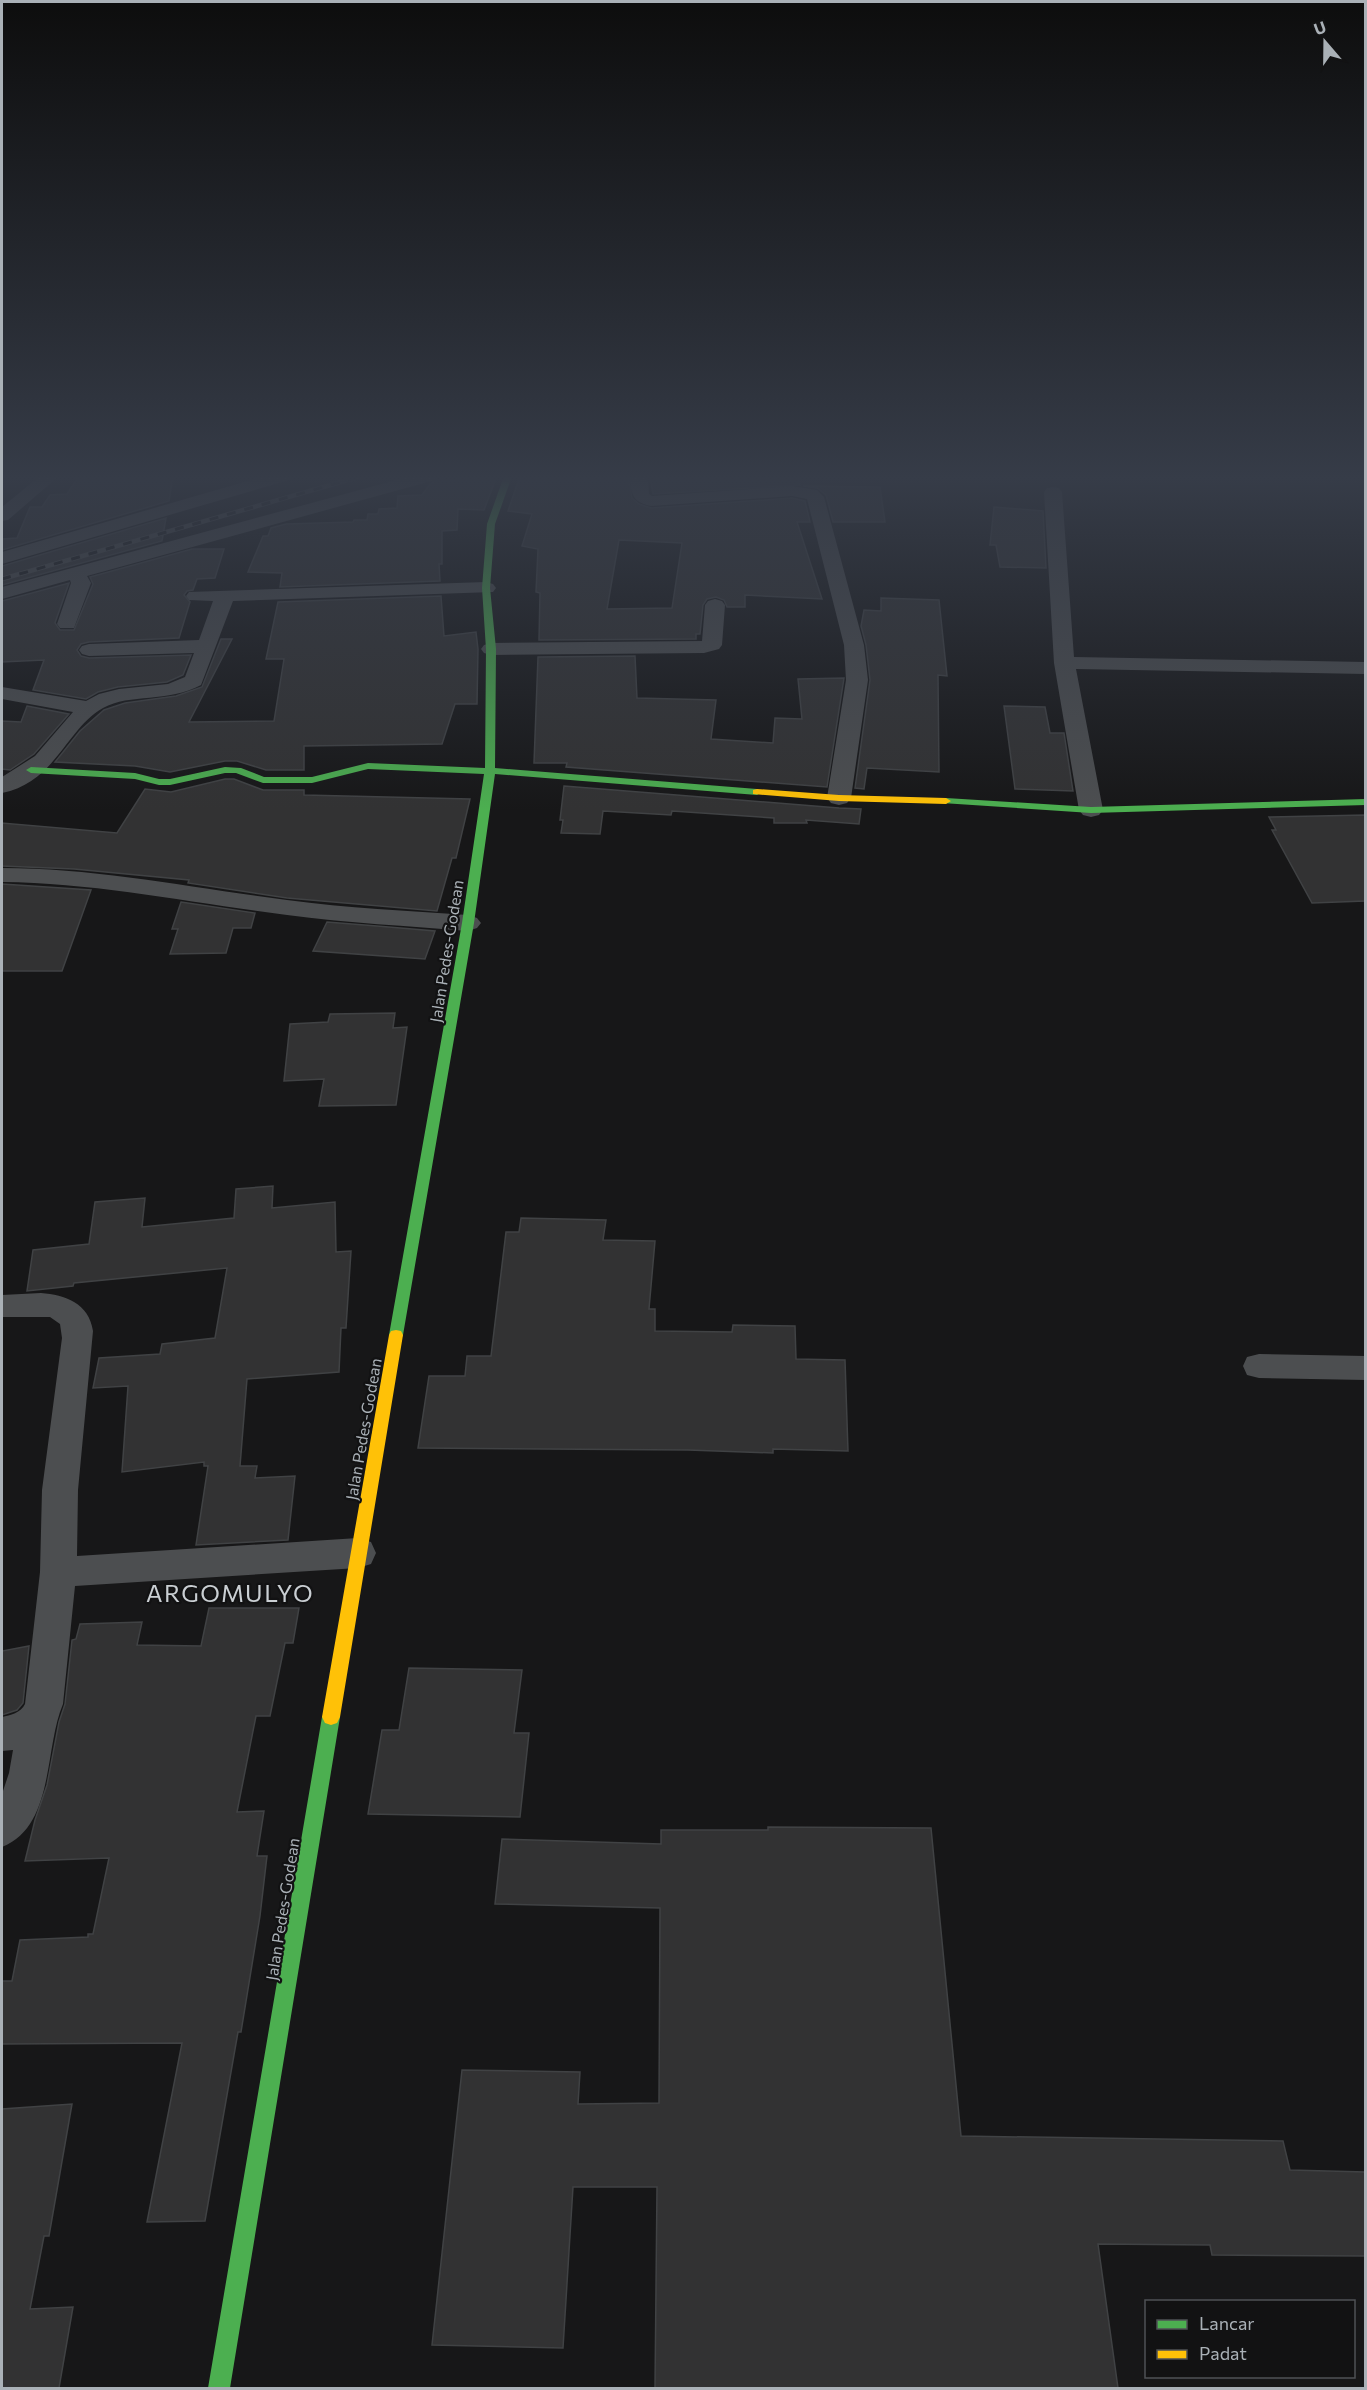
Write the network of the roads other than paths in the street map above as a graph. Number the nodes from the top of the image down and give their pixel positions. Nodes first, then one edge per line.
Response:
1 (21, 588) edge
2 (79, 588) edge
3 (486, 588) joint
4 (839, 588) edge
5 (1059, 588) edge
6 (2, 593) edge
7 (225, 595) junction
8 (196, 596) dead end
9 (715, 605) dead end
10 (67, 624) dead end
11 (207, 646) junction
12 (491, 649) junction
13 (89, 650) dead end
14 (1064, 663) junction
15 (1365, 668) edge
16 (2, 693) edge
17 (90, 708) junction
18 (32, 770) junction
19 (490, 771) junction
20 (2, 786) edge
21 (838, 798) junction
22 (1365, 802) edge
23 (1091, 810) junction
24 (2, 875) edge
25 (468, 923) junction
26 (2, 1306) edge
27 (1259, 1366) dead end
28 (1365, 1368) edge
29 (358, 1553) junction
30 (58, 1572) junction
31 (37, 1720) junction
32 (2, 1734) edge
33 (2, 1828) edge
34 (219, 2388) edge

1 - 6 street
2 - 10 street
3 - 7 street
3 - 12 street, Jalan Pedes-Godean
4 - 21 street
5 - 14 street
7 - 8 street
7 - 11 street
9 - 12 street
11 - 13 street
11 - 17 street
12 - 19 street, Jalan Pedes-Godean
14 - 15 street
14 - 23 street
16 - 17 street
17 - 18 street
18 - 19 street
18 - 20 street
19 - 21 street
19 - 25 street, Jalan Pedes-Godean
21 - 23 street
22 - 23 street
24 - 25 street
25 - 29 street, Jalan Pedes-Godean
26 - 30 street
27 - 28 street
29 - 30 street
29 - 34 street, Jalan Pedes-Godean
30 - 31 street
31 - 32 street
31 - 33 street

